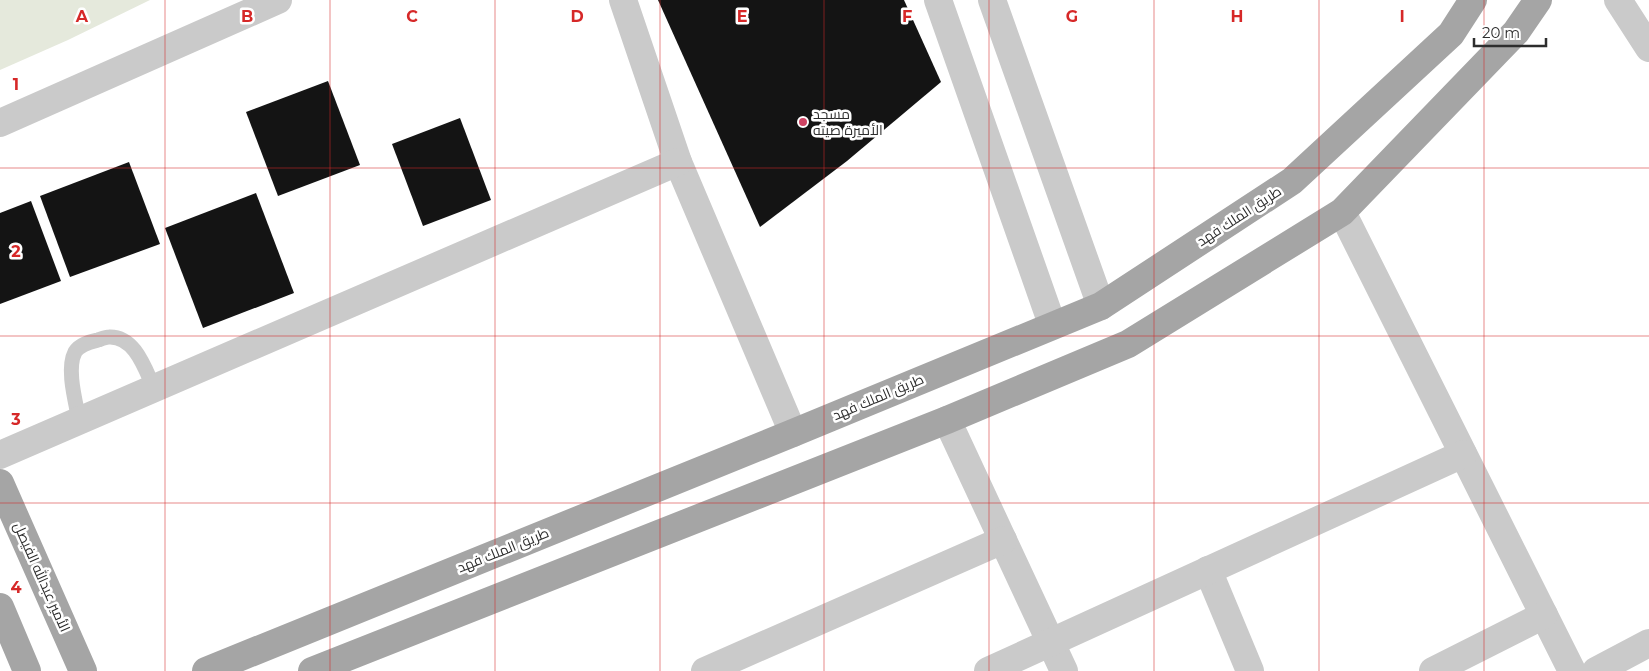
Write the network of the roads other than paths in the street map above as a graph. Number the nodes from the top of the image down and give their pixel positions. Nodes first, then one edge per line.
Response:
1 (278, 0) edge
2 (623, 0) edge
3 (938, 0) edge
4 (992, 0) edge
5 (1473, 0) edge
6 (1538, 0) edge
7 (1618, 0) edge
8 (1649, 48) edge
9 (0, 123) edge
10 (678, 162) junction
11 (1342, 212) junction
12 (1101, 306) junction
13 (1052, 324) junction
14 (154, 388) junction
15 (79, 420) junction
16 (947, 420) junction
17 (793, 433) junction
18 (1463, 454) junction
19 (0, 455) edge
20 (0, 483) edge
21 (1003, 540) junction
22 (1208, 570) junction
23 (0, 607) edge
24 (1544, 616) junction
25 (1051, 642) junction
26 (1649, 643) edge
27 (27, 671) edge
28 (84, 671) edge
29 (206, 671) edge
30 (312, 671) edge
31 (705, 671) edge
32 (988, 671) edge
33 (1064, 671) edge
34 (1250, 671) edge
35 (1434, 671) edge
36 (1572, 671) edge
37 (1596, 671) edge

1 - 9 street
2 - 10 street
3 - 13 street
4 - 12 street
5 - 12 main road, طريق الملك فهد
6 - 11 main road
7 - 8 street
10 - 14 street
10 - 17 street
11 - 16 main road
11 - 18 street
12 - 13 main road, طريق الملك فهد
13 - 17 main road, طريق الملك فهد
14 - 15 street
14 - 15 lane
15 - 19 street
16 - 21 street
16 - 30 main road
17 - 29 main road, طريق الملك فهد
18 - 22 street
18 - 24 street
20 - 28 main road, الأمير عبدالله الفيصل
21 - 25 street
21 - 31 street
22 - 25 street
22 - 34 street
23 - 27 main road
24 - 35 street
24 - 36 street
25 - 32 street
25 - 33 street
26 - 37 street

